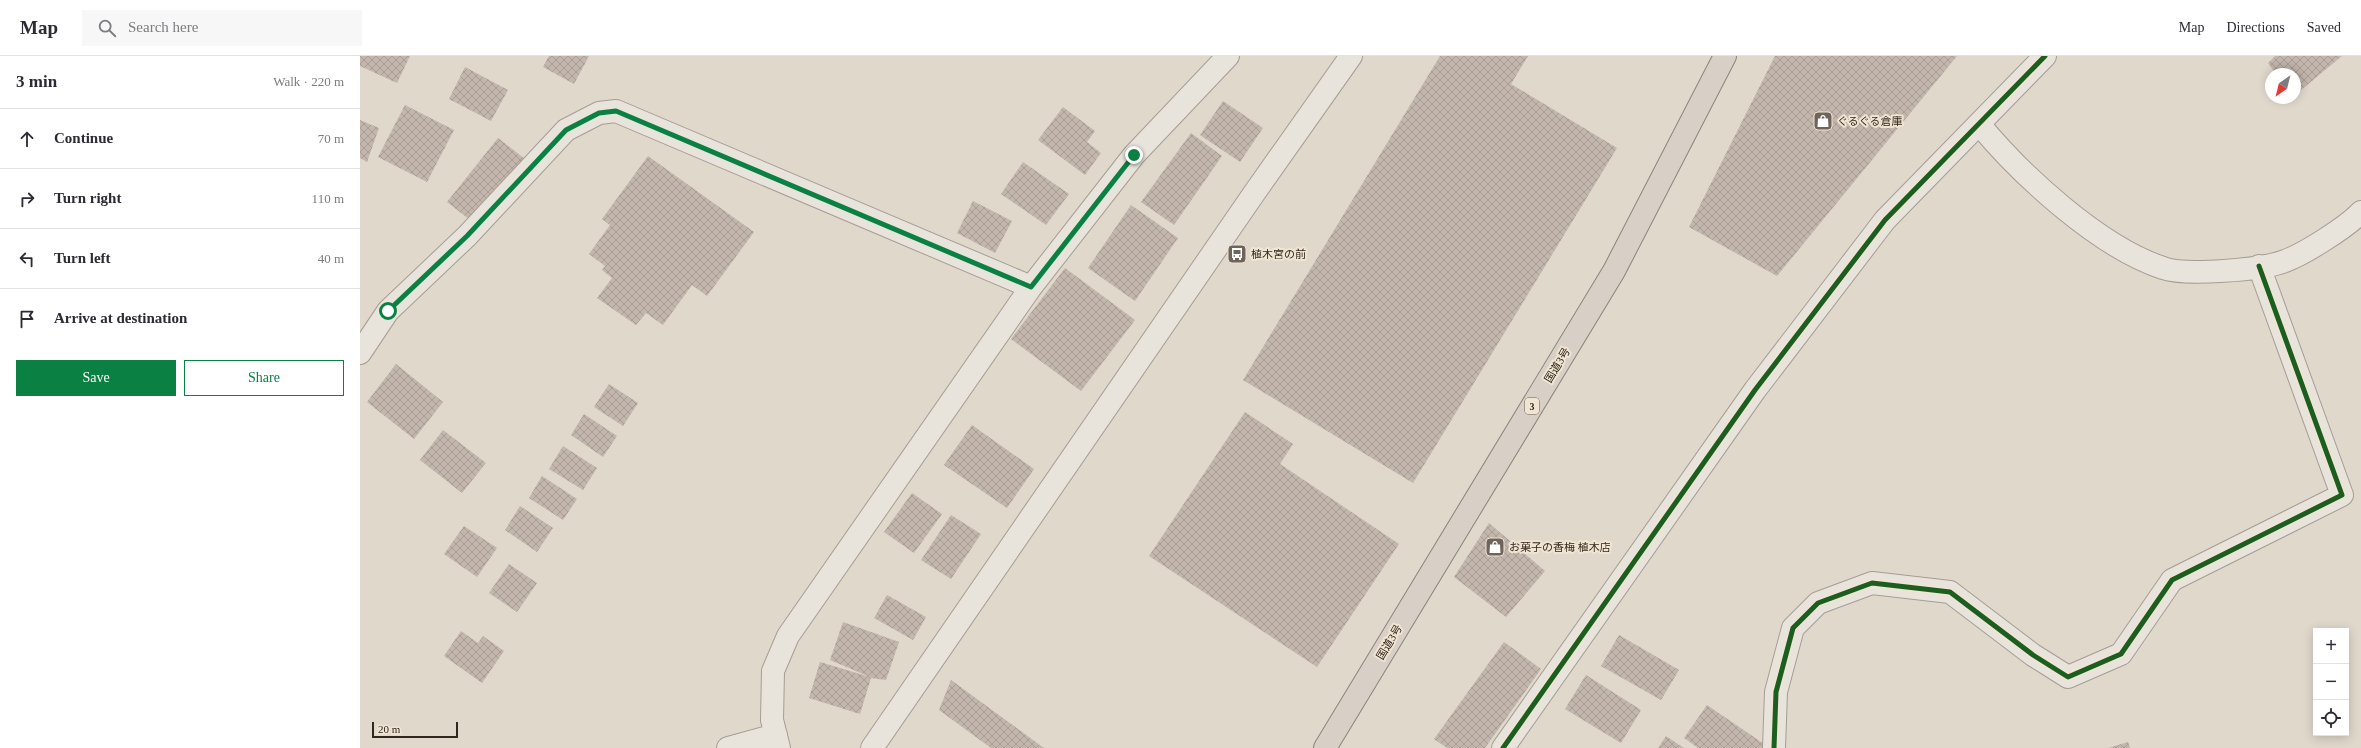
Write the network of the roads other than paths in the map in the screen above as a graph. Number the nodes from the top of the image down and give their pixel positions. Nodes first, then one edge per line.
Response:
1 (1228, 56) edge
2 (1351, 56) edge
3 (1725, 56) edge
4 (2044, 56) edge
5 (1979, 124) junction
6 (2361, 212) edge
7 (2259, 266) junction
8 (1031, 287) junction
9 (360, 353) edge
10 (777, 742) edge
11 (728, 748) edge
12 (872, 748) edge
13 (1325, 748) edge
14 (1503, 748) edge
15 (1774, 748) edge

1 - 8 street
2 - 12 street
3 - 13 highway, 国道3号 / 3
4 - 5 street
5 - 7 street
5 - 14 street
6 - 7 street
7 - 15 street
8 - 9 street
8 - 10 street
10 - 11 street

